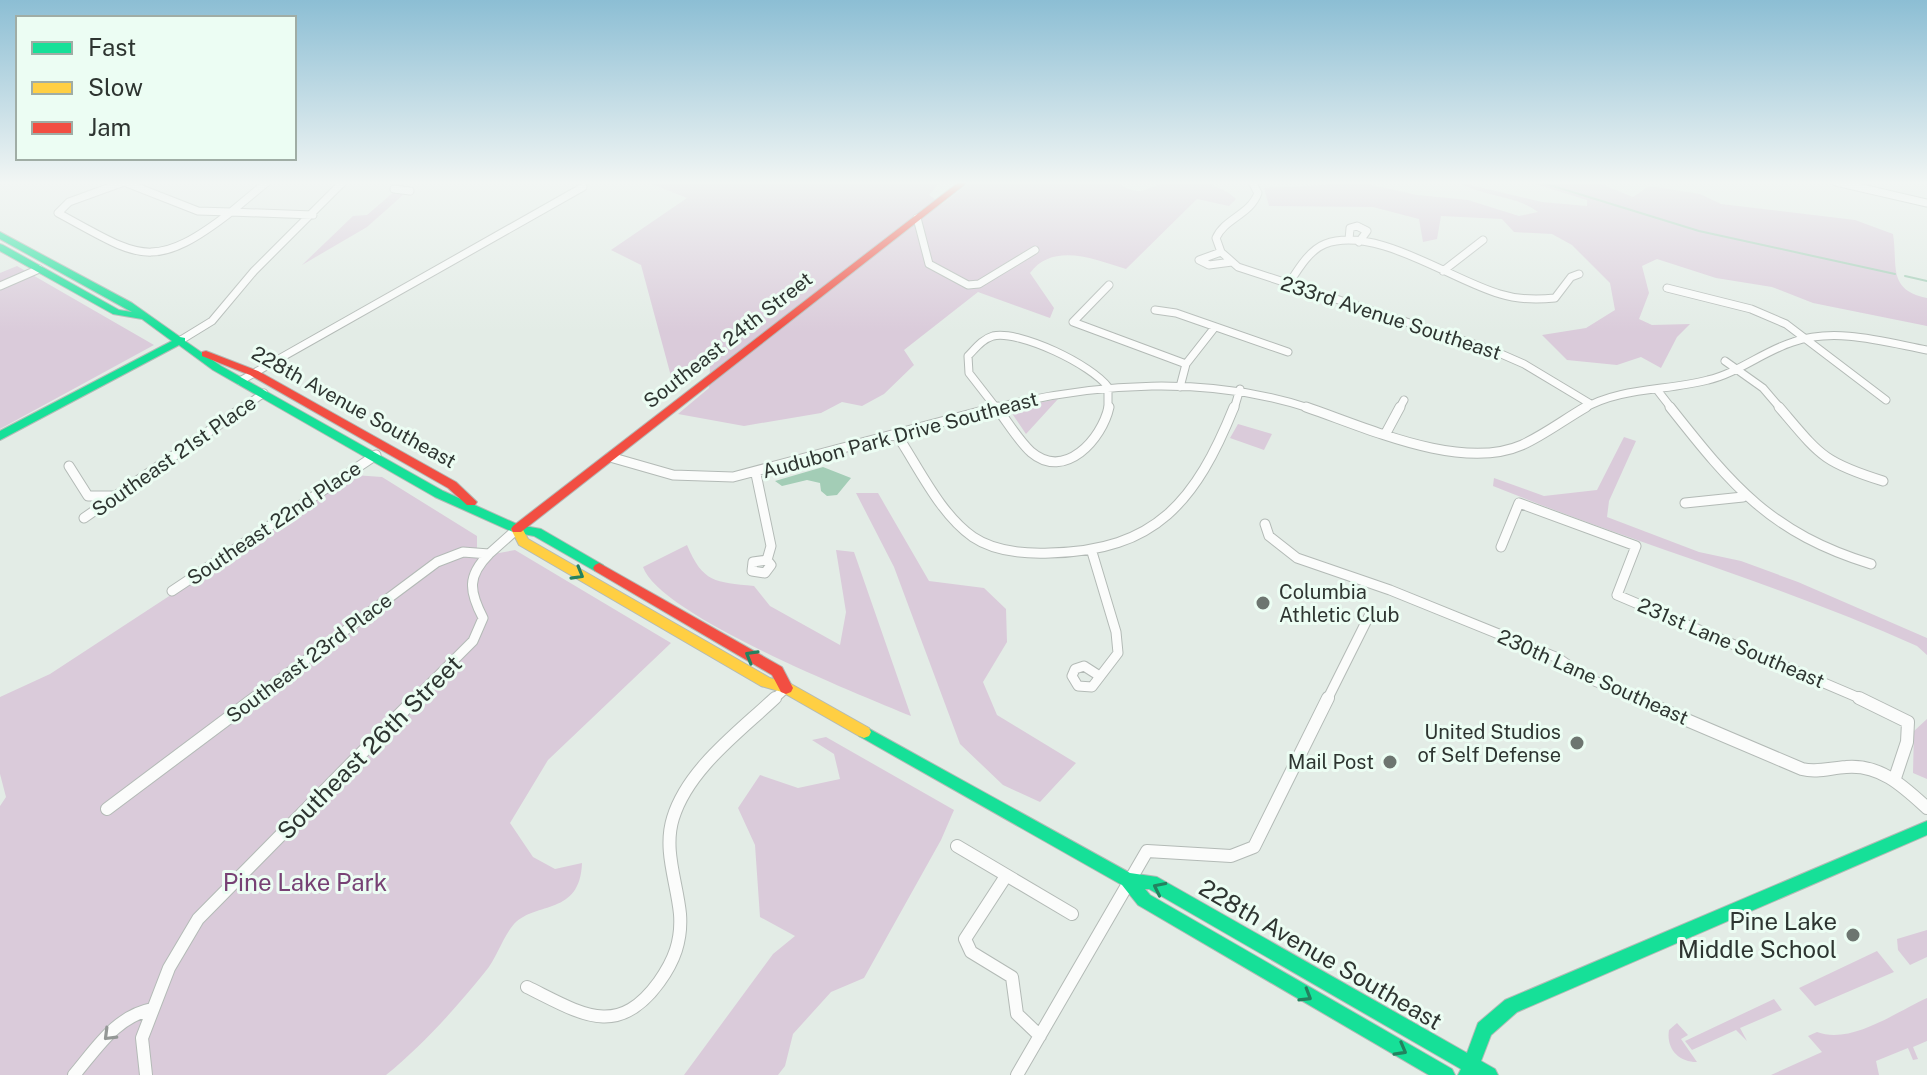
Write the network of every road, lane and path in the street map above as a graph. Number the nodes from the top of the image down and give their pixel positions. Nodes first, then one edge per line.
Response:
1 (92, 232) edge
2 (200, 232) edge
3 (295, 232) edge
4 (503, 232) edge
5 (899, 232) edge
6 (921, 232) edge
7 (1218, 232) edge
8 (0, 235) edge
9 (1483, 240) dead end
10 (0, 247) edge
11 (1035, 250) dead end
12 (1226, 257) junction
13 (39, 269) junction
14 (1443, 271) junction
15 (1579, 274) dead end
16 (1109, 285) dead end
17 (1288, 285) junction
18 (0, 286) edge
19 (1667, 288) dead end
20 (1155, 310) dead end
21 (140, 316) junction
22 (1215, 327) junction
23 (1808, 338) junction
24 (181, 340) junction
25 (1927, 350) edge
26 (201, 352) junction
27 (1288, 352) dead end
28 (1725, 361) dead end
29 (1186, 364) junction
30 (1738, 370) junction
31 (254, 373) junction
32 (240, 381) junction
33 (1180, 387) junction
34 (1108, 388) junction
35 (1240, 389) junction
36 (1658, 391) junction
37 (264, 393) junction
38 (1404, 400) dead end
39 (1886, 400) dead end
40 (1589, 403) junction
41 (996, 406) junction
42 (296, 411) junction
43 (340, 423) junction
44 (1386, 433) junction
45 (897, 435) junction
46 (0, 436) edge
47 (376, 455) junction
48 (610, 457) junction
49 (69, 466) dead end
50 (756, 474) junction
51 (1883, 481) dead end
52 (117, 495) junction
53 (1743, 497) junction
54 (1685, 503) dead end
55 (480, 509) junction
56 (84, 518) dead end
57 (1265, 524) dead end
58 (517, 529) junction
59 (1501, 547) dead end
60 (1092, 552) junction
61 (489, 554) junction
62 (767, 560) dead end
63 (1871, 564) dead end
64 (172, 591) dead end
65 (1371, 612) dead end
66 (694, 623) junction
67 (681, 634) junction
68 (1098, 675) dead end
69 (786, 688) junction
70 (1895, 778) junction
71 (1927, 808) edge
72 (107, 809) dead end
73 (1927, 828) edge
74 (957, 846) dead end
75 (1006, 876) junction
76 (1128, 880) junction
77 (1072, 914) dead end
78 (527, 987) dead end
79 (153, 1009) junction
80 (1040, 1036) junction
81 (1468, 1070) edge
82 (74, 1075) edge
83 (146, 1075) edge
84 (1017, 1075) edge
85 (1446, 1075) edge
86 (1489, 1075) edge

1 - 2 street
3 - 24 street
4 - 31 street
5 - 48 main road, Southeast 24th Street
6 - 11 street
7 - 12 street
8 - 21 main road, 228th Avenue Southeast
9 - 14 street
10 - 13 main road, 228th Avenue Southeast
12 - 12 street, 233rd Avenue Southeast
12 - 17 street, 233rd Avenue Southeast
13 - 18 street
13 - 21 main road, 228th Avenue Southeast
14 - 15 street
14 - 17 street
16 - 29 street
17 - 40 street, 233rd Avenue Southeast
19 - 23 street
20 - 22 street
21 - 24 main road, 228th Avenue Southeast
22 - 27 street
22 - 29 street
23 - 25 street
23 - 30 street, Audubon Park Drive Southeast
23 - 39 street
24 - 26 main road, 228th Avenue Southeast
24 - 46 main road
26 - 31 main road, 228th Avenue Southeast
26 - 32 main road, 228th Avenue Southeast
28 - 30 street
29 - 33 street
30 - 36 street, Audubon Park Drive Southeast
30 - 51 street
31 - 32 street
31 - 43 main road, 228th Avenue Southeast
32 - 37 main road, 228th Avenue Southeast
33 - 34 street, Audubon Park Drive Southeast
33 - 35 street, Audubon Park Drive Southeast
34 - 41 street, Audubon Park Drive Southeast
34 - 41 street
34 - 41 street
35 - 44 street, Audubon Park Drive Southeast
35 - 60 street
36 - 40 street, Audubon Park Drive Southeast
36 - 53 street
37 - 42 main road, 228th Avenue Southeast
37 - 52 street, Southeast 21st Place
38 - 44 street
40 - 44 street, Audubon Park Drive Southeast
41 - 45 street, Audubon Park Drive Southeast
42 - 43 main road
42 - 47 main road, 228th Avenue Southeast
43 - 55 main road, 228th Avenue Southeast
45 - 50 street, Audubon Park Drive Southeast
45 - 60 street
47 - 55 main road, 228th Avenue Southeast
47 - 64 street, Southeast 22nd Place
48 - 50 street, Audubon Park Drive Southeast
48 - 58 main road, Southeast 24th Street
49 - 52 street
50 - 62 street
52 - 56 street, Southeast 21st Place
53 - 54 street
53 - 63 street
55 - 58 main road, 228th Avenue Southeast
57 - 70 street, 230th Lane Southeast
58 - 61 street
58 - 66 main road, 228th Avenue Southeast
58 -> 67 main road, 228th Avenue Southeast
59 - 70 street, 231st Lane Southeast
60 - 68 street
61 - 72 street, Southeast 23rd Place
61 - 79 street, Southeast 26th Street
65 - 76 street
66 - 67 main road
69 -> 66 main road, 228th Avenue Southeast
67 - 69 main road, 228th Avenue Southeast
69 - 76 main road, 228th Avenue Southeast
69 - 78 street
70 - 71 street, 230th Lane Southeast
73 - 81 main road
74 - 75 street
75 - 77 street
75 - 80 street
76 - 80 street
81 -> 76 main road, 228th Avenue Southeast
76 -> 85 main road, 228th Avenue Southeast
79 -> 82 street
79 - 83 street, Southeast 26th Street
80 - 84 street
81 - 86 main road, 228th Avenue Southeast

